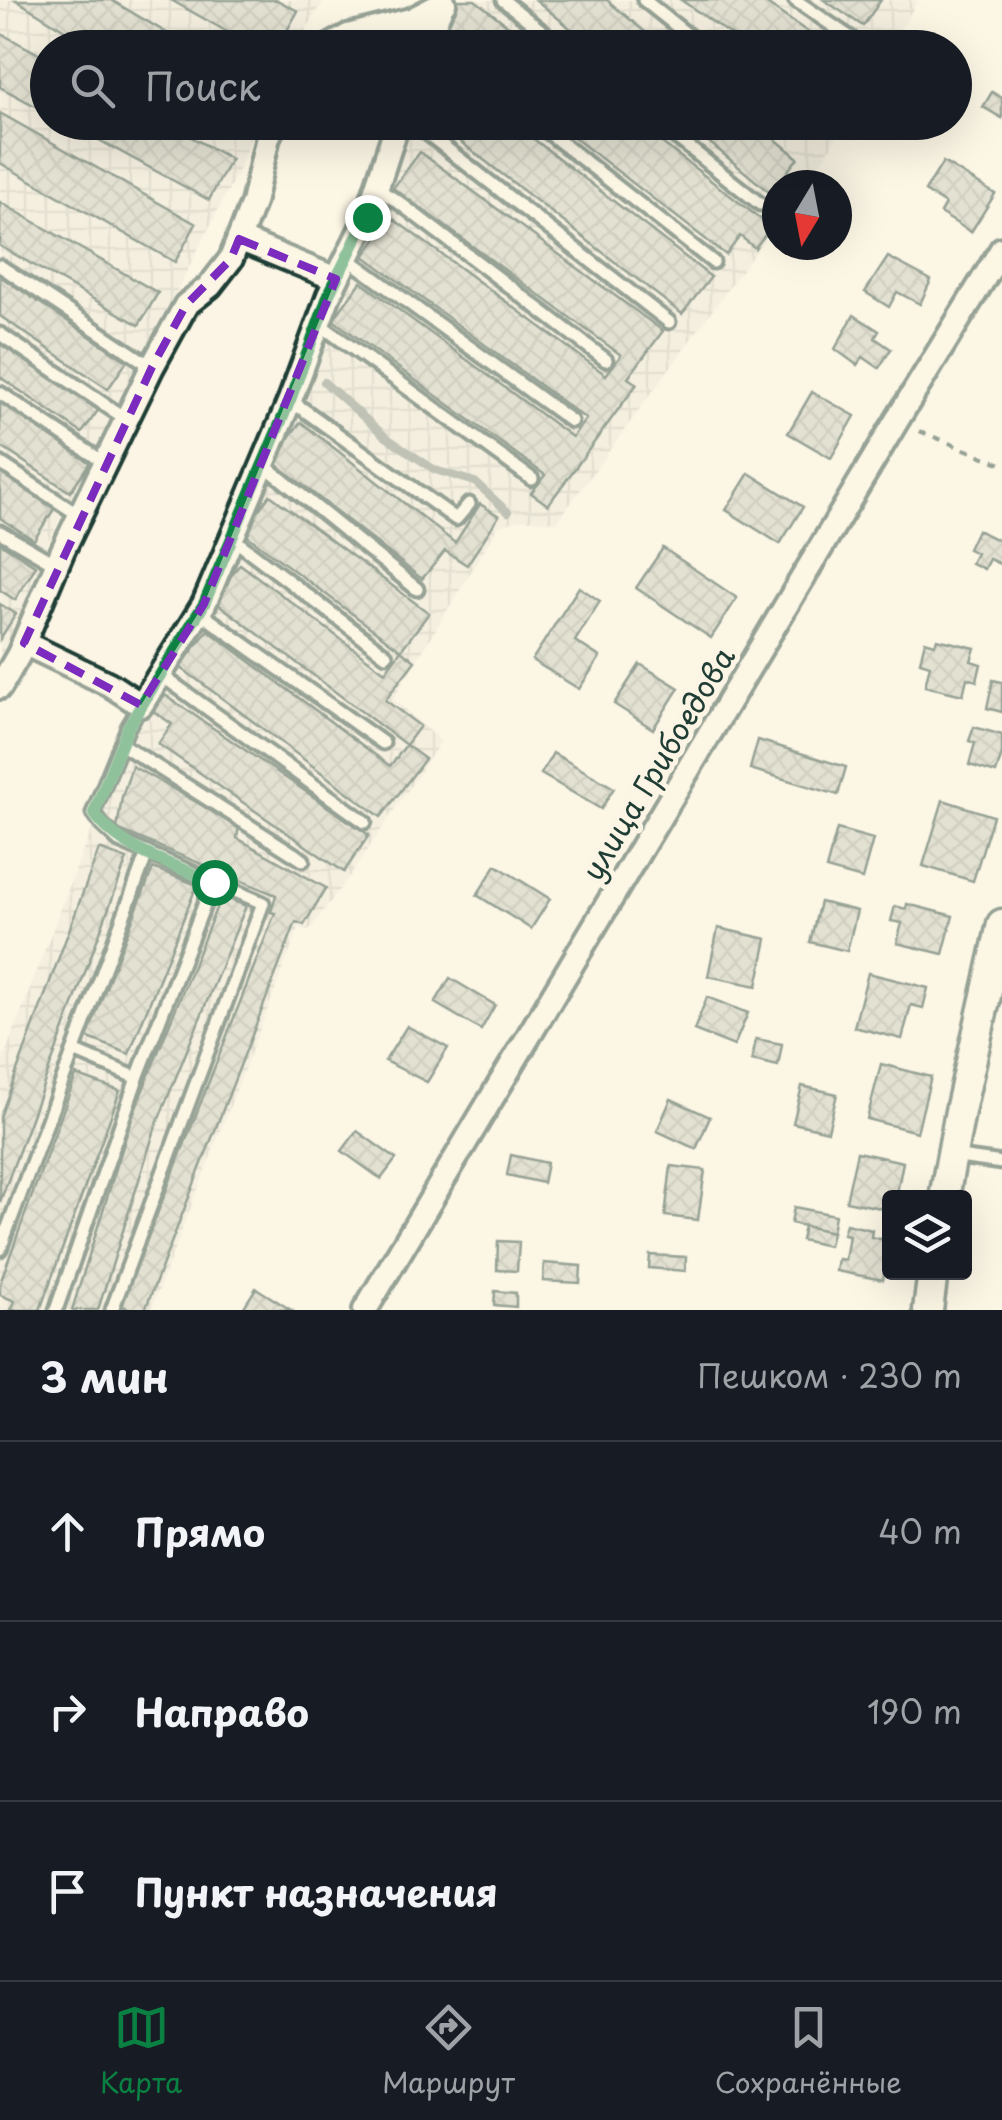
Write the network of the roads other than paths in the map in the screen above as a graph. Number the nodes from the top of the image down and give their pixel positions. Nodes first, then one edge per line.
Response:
1 (503, 0) edge
2 (644, 0) edge
3 (794, 0) edge
4 (444, 1) edge
5 (372, 30) edge
6 (434, 30) edge
7 (540, 30) edge
8 (682, 30) edge
9 (839, 30) edge
10 (267, 140) edge
11 (392, 140) edge
12 (436, 140) edge
13 (558, 140) edge
14 (680, 140) edge
15 (376, 189) junction
16 (760, 204) dead end
17 (239, 239) junction
18 (1002, 248) edge
19 (347, 258) junction
20 (712, 262) dead end
21 (0, 266) edge
22 (336, 280) junction
23 (669, 322) dead end
24 (318, 323) junction
25 (0, 334) edge
26 (606, 360) dead end
27 (152, 367) junction
28 (0, 394) edge
29 (290, 400) junction
30 (126, 419) junction
31 (570, 421) dead end
32 (0, 463) edge
33 (105, 464) junction
34 (264, 465) junction
35 (532, 479) dead end
36 (469, 504) dead end
37 (80, 516) junction
38 (0, 532) edge
39 (232, 538) junction
40 (57, 565) junction
41 (417, 589) dead end
42 (199, 612) junction
43 (24, 643) junction
44 (386, 655) dead end
45 (161, 675) junction
46 (0, 687) edge
47 (142, 705) junction
48 (121, 744) junction
49 (383, 744) dead end
50 (365, 822) dead end
51 (147, 853) junction
52 (302, 860) dead end
53 (214, 882) junction
54 (1002, 924) edge
55 (74, 1050) junction
56 (137, 1078) junction
57 (952, 1156) junction
58 (1002, 1163) edge
59 (946, 1190) edge
60 (0, 1248) edge
61 (932, 1280) edge
62 (56, 1310) edge
63 (112, 1310) edge
64 (365, 1310) edge
65 (928, 1310) edge

1 - 7 lane
2 - 8 lane
3 - 9 lane
4 - 5 street
4 - 6 street
10 - 17 street
11 - 15 street
12 - 23 lane
13 - 20 lane
14 - 16 lane
15 - 19 street
15 - 26 lane
17 - 22 street
17 - 27 street
18 - 64 street, улица Грибоедова
19 - 22 street
19 - 31 lane
21 - 27 lane
22 - 24 street
24 - 29 street
24 - 35 lane
25 - 30 lane
27 - 30 street
28 - 33 lane
29 - 34 street
29 - 36 lane
30 - 33 street
32 - 37 lane
33 - 37 street
34 - 39 street
34 - 41 lane
37 - 40 street
38 - 40 lane
39 - 42 street
39 - 44 lane
40 - 43 street
42 - 45 street
42 - 49 lane
43 - 46 street
43 - 47 street
45 - 47 street
45 - 50 lane
47 - 48 lane
48 - 51 lane
48 - 52 lane
51 - 53 lane
51 - 55 lane
53 - 56 lane
53 - 63 lane
54 - 57 street
55 - 56 lane
55 - 60 lane
56 - 62 lane
57 - 58 lane
57 - 59 street
61 - 65 street

